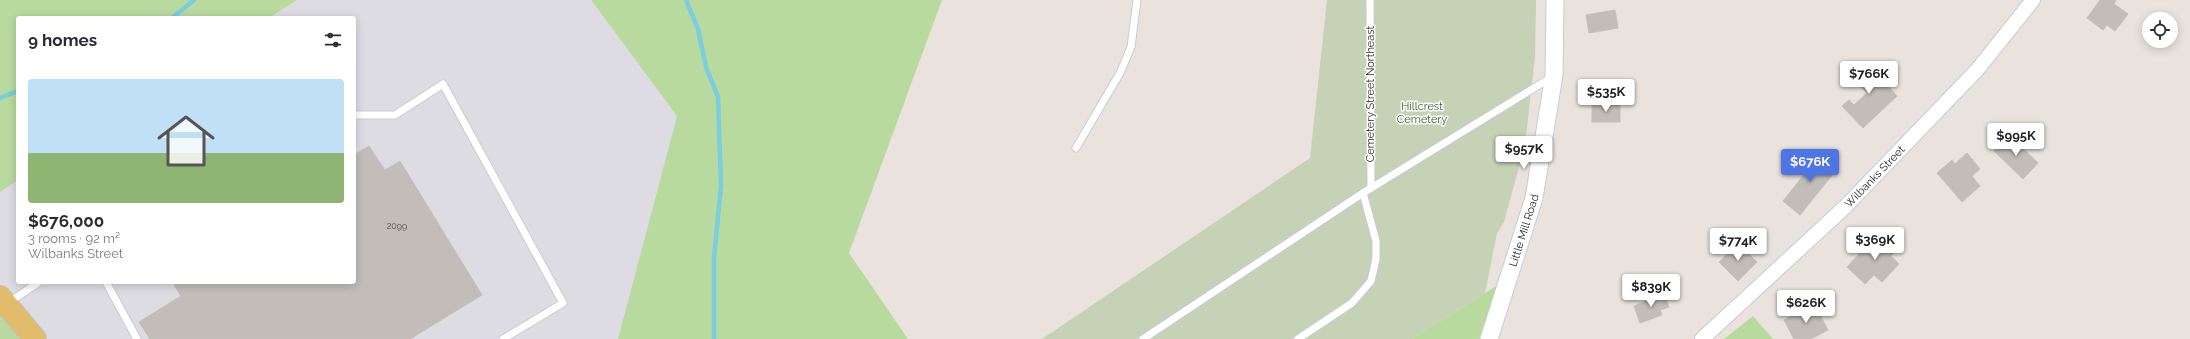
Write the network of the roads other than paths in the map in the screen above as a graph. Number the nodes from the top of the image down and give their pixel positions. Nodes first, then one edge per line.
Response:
1 (1137, 0) edge
2 (1370, 0) edge
3 (1555, 0) edge
4 (2033, 0) edge
5 (1554, 76) junction
6 (356, 115) edge
7 (1076, 148) dead end
8 (1371, 188) junction
9 (1363, 193) junction
10 (35, 284) edge
11 (107, 284) edge
12 (3, 301) edge
13 (35, 339) edge
14 (137, 339) edge
15 (503, 339) edge
16 (1142, 339) edge
17 (1298, 339) edge
18 (1489, 339) edge
19 (1702, 339) edge

1 - 7 lane
2 - 8 lane, Cemetery Street Northeast
3 - 5 street, Little Mill Road
4 - 19 street, Wilbanks Street
5 - 8 lane
5 - 18 street, Little Mill Road
6 - 15 lane
8 - 9 lane
9 - 16 lane
9 - 17 lane
10 - 12 lane
11 - 14 lane
12 - 13 main road

